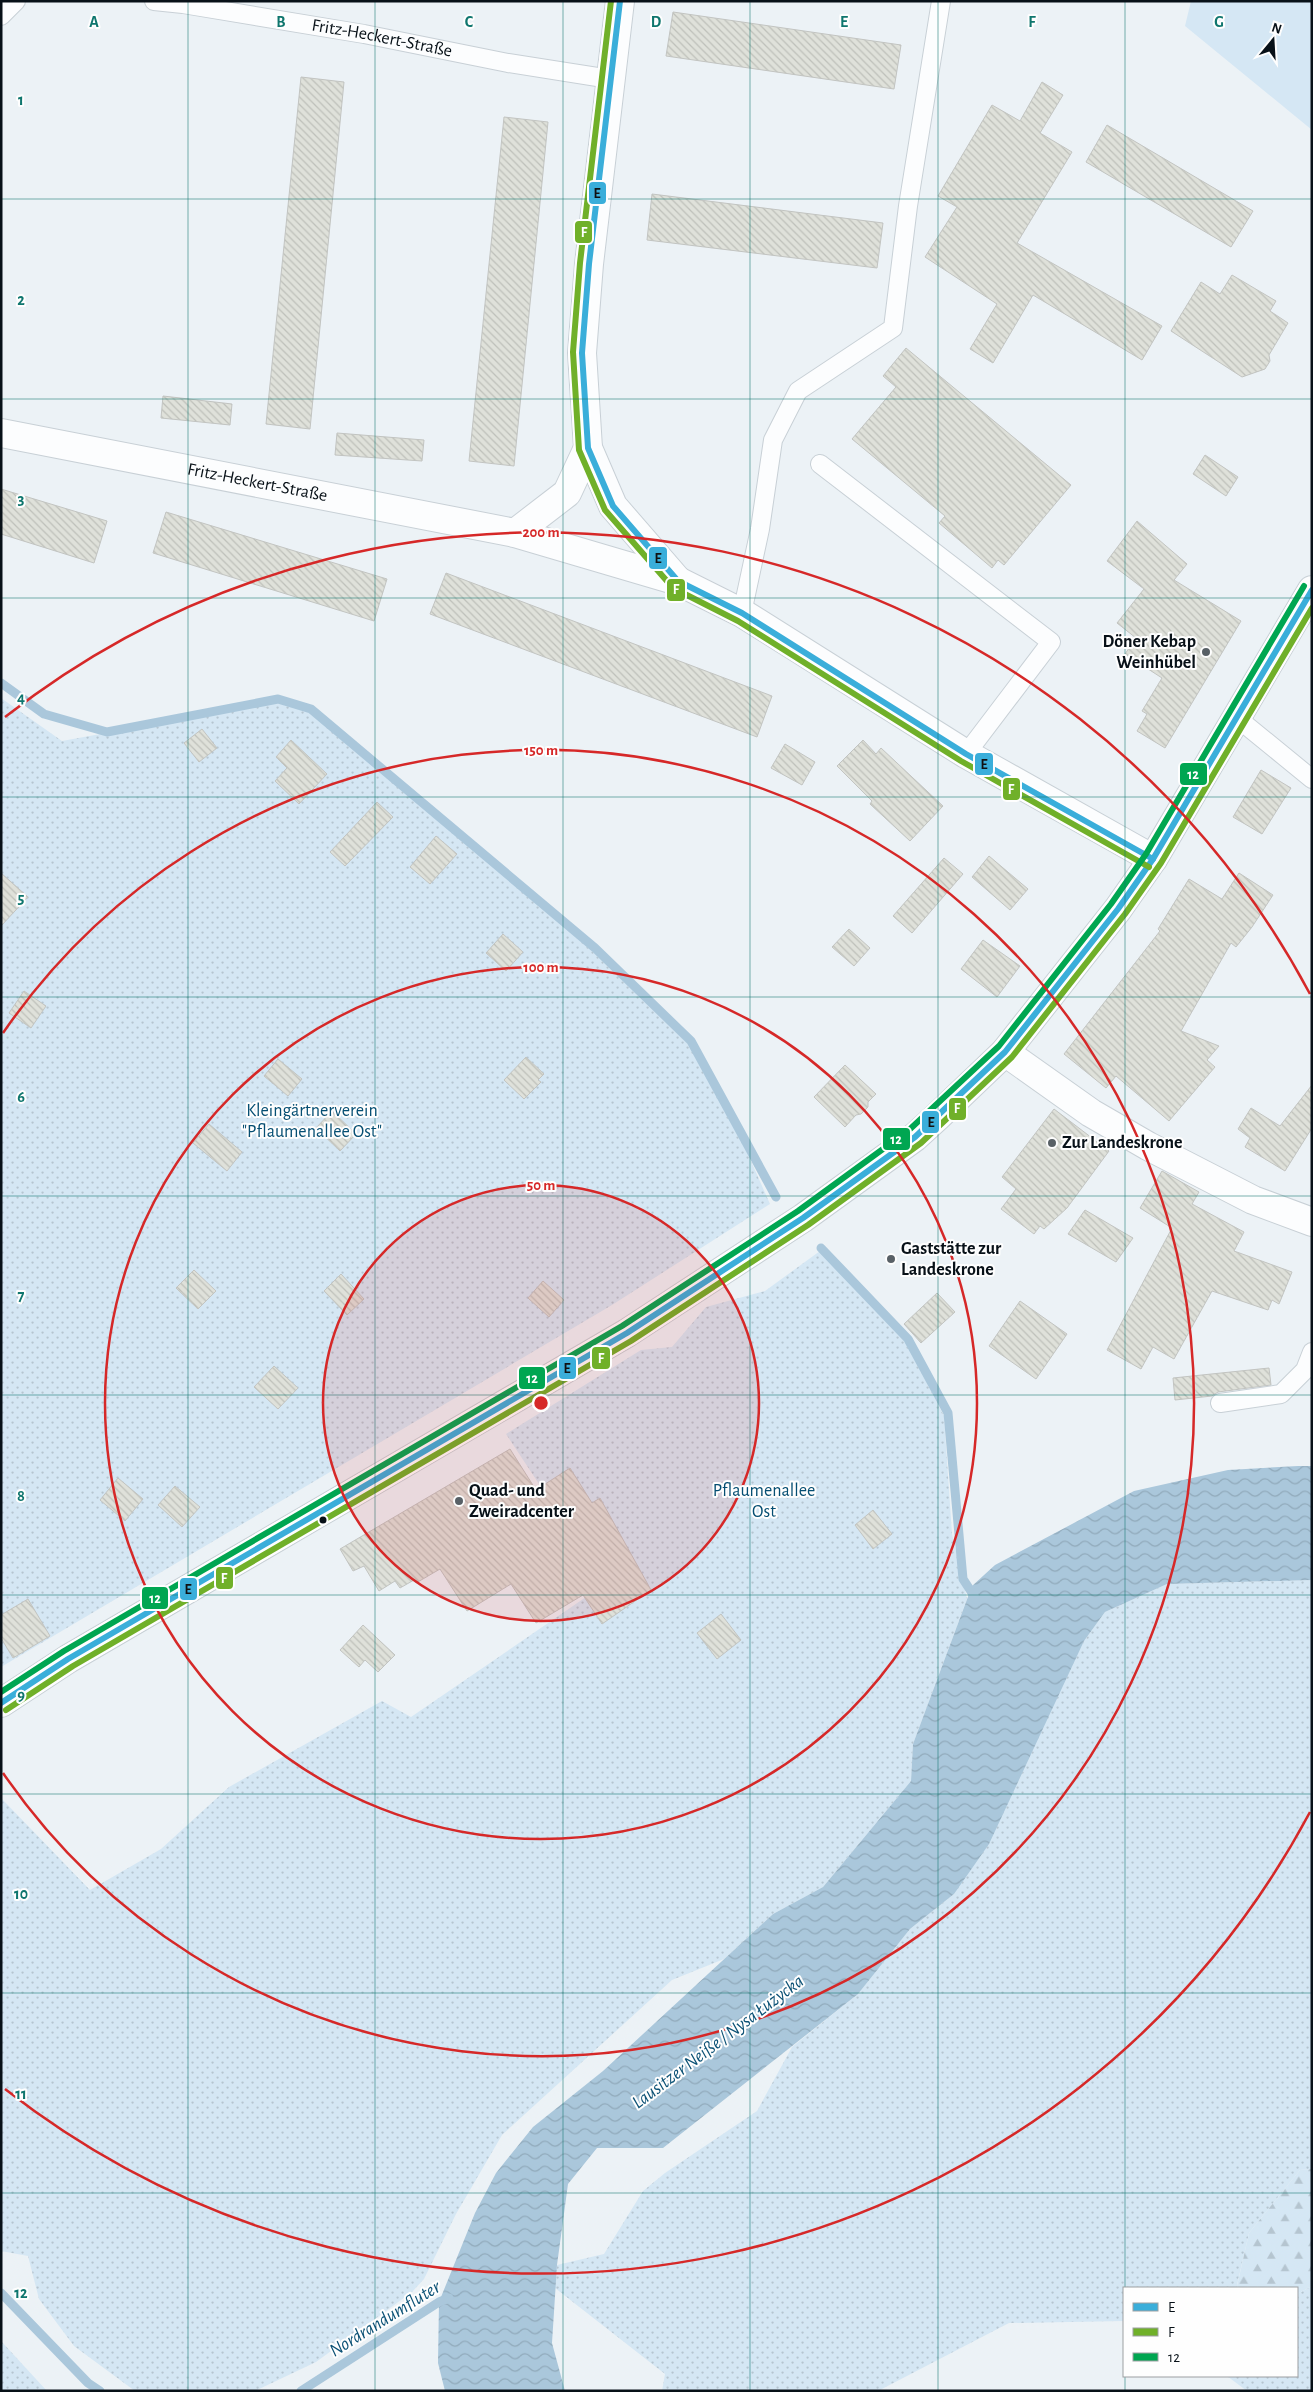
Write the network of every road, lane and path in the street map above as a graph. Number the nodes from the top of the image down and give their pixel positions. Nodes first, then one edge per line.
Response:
1 (16, 1) edge
2 (154, 1) edge
3 (620, 1) edge
4 (941, 1) edge
5 (1, 16) edge
6 (610, 79) junction
7 (1, 432) edge
8 (588, 448) junction
9 (820, 464) dead end
10 (515, 533) junction
11 (678, 581) junction
12 (1312, 590) edge
13 (742, 613) junction
14 (1236, 717) junction
15 (966, 754) junction
16 (1312, 779) edge
17 (1153, 859) junction
18 (1006, 1052) junction
19 (1312, 1222) edge
20 (1312, 1352) edge
21 (1220, 1403) dead end
22 (1, 1703) edge

1 - 5 lane
2 - 6 lane, Fritz-Heckert-Straße
3 - 6 street
4 - 13 lane
6 - 8 street
7 - 10 street, Fritz-Heckert-Straße
8 - 10 street
8 - 11 street, Fritz-Heckert-Straße
9 - 15 lane
10 - 11 street, Fritz-Heckert-Straße
11 - 13 street, Fritz-Heckert-Straße
12 - 14 street
13 - 15 street, Fritz-Heckert-Straße
14 - 16 lane
14 - 17 street
15 - 17 street, Fritz-Heckert-Straße
17 - 18 street
18 - 19 street
18 - 22 street
20 - 21 lane

